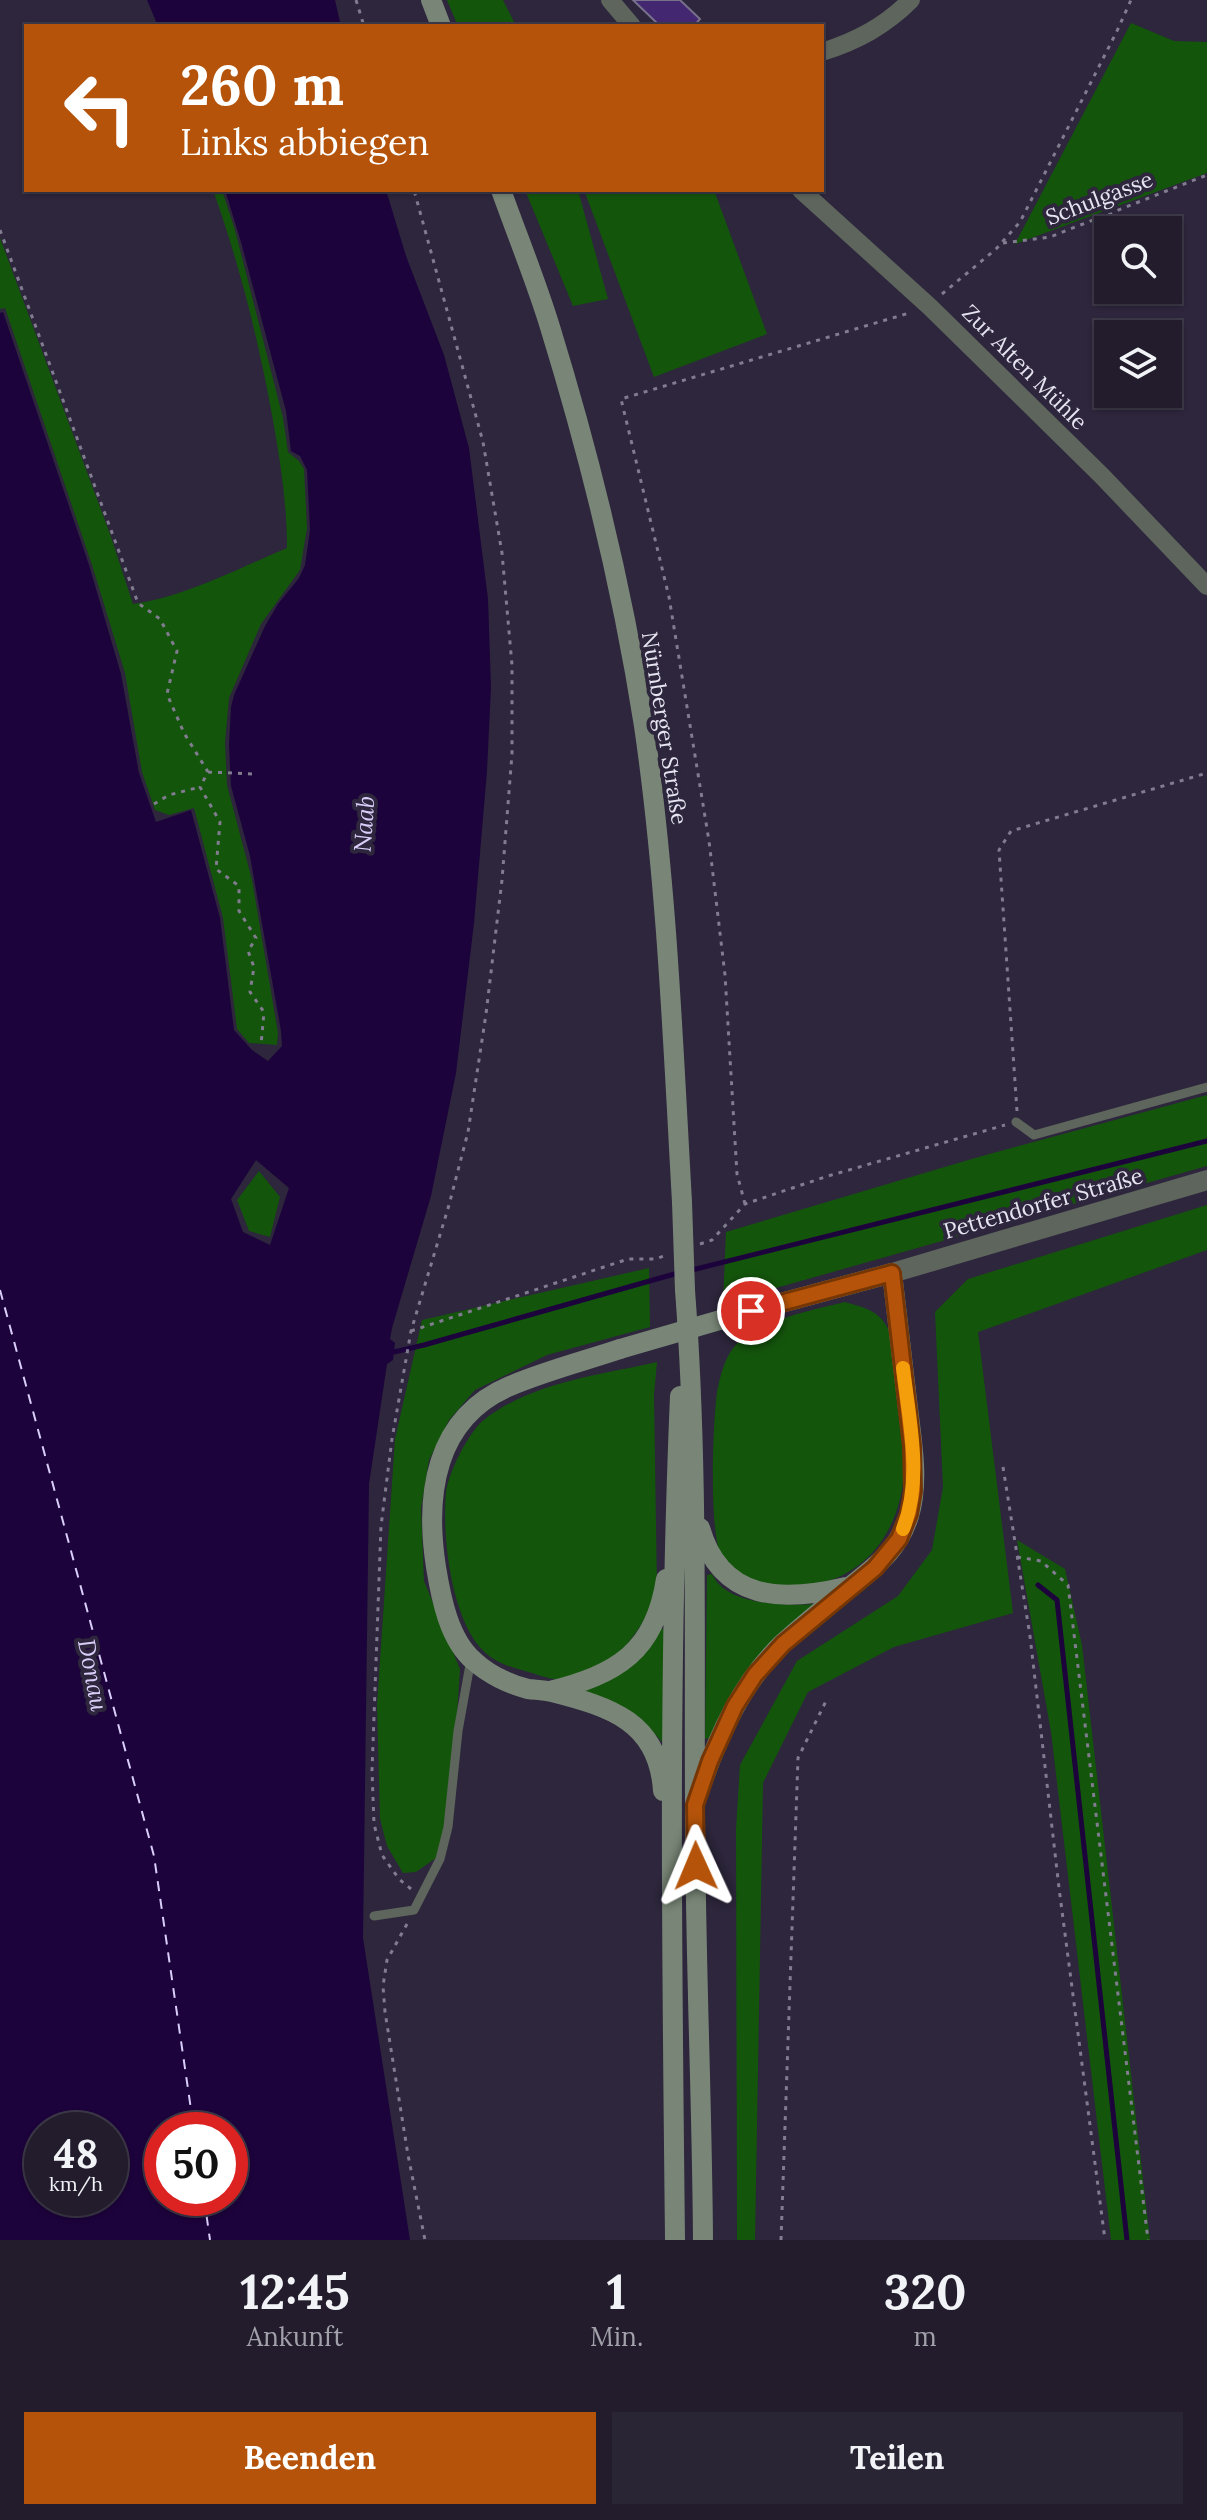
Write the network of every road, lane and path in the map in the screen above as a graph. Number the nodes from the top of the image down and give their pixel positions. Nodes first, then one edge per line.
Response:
1 (356, 0) edge
2 (431, 0) edge
3 (610, 0) edge
4 (911, 0) edge
5 (1131, 0) edge
6 (363, 24) edge
7 (440, 24) edge
8 (630, 24) edge
9 (824, 51) edge
10 (1207, 175) edge
11 (415, 192) edge
12 (502, 192) edge
13 (803, 192) edge
14 (0, 230) edge
15 (1001, 243) junction
16 (930, 307) junction
17 (1207, 586) edge
18 (208, 772) junction
19 (1207, 773) edge
20 (254, 774) dead end
21 (200, 787) junction
22 (154, 804) dead end
23 (261, 1045) dead end
24 (1207, 1087) edge
25 (1016, 1122) junction
26 (1207, 1180) edge
27 (745, 1204) junction
28 (698, 1244) dead end
29 (669, 1254) dead end
30 (892, 1273) junction
31 (685, 1290) junction
32 (411, 1331) junction
33 (1003, 1467) dead end
34 (676, 1487) junction
35 (696, 1512) junction
36 (1017, 1557) junction
37 (850, 1587) junction
38 (471, 1659) junction
39 (550, 1691) junction
40 (827, 1699) dead end
41 (695, 1805) junction
42 (422, 1897) junction
43 (671, 1907) junction
44 (414, 1910) junction
45 (374, 1916) dead end
46 (425, 2240) edge
47 (675, 2240) edge
48 (703, 2240) edge
49 (781, 2240) edge
50 (1105, 2240) edge
51 (1148, 2240) edge

1 - 6 path
2 - 7 main road
3 - 8 street
4 - 9 street
5 - 15 path
10 - 15 path, Schulgasse
11 - 32 path
12 - 31 main road, Nürnberger Straße, bridge
13 - 16 street, Zur Alten Mühle
14 - 18 path
15 - 16 path
16 - 17 street, Zur Alten Mühle
16 - 27 path
18 - 20 path
18 - 21 path
19 - 25 path
21 - 22 path
21 - 23 path
24 - 25 lane
25 - 27 path
26 - 30 street, Pettendorfer Straße
27 - 28 path
29 - 32 path
30 - 37 main road
30 - 38 main road, bridge
31 - 34 main road
31 - 35 main road
32 - 42 path
33 - 36 path
34 - 39 main road
34 - 43 main road
35 - 37 main road
35 - 41 main road
36 - 50 path
36 - 51 path
37 - 41 main road
38 - 39 main road
38 - 42 lane
39 - 43 main road
40 - 49 path
41 - 48 main road
42 - 44 lane
43 - 47 main road
44 - 45 lane
44 - 46 path

